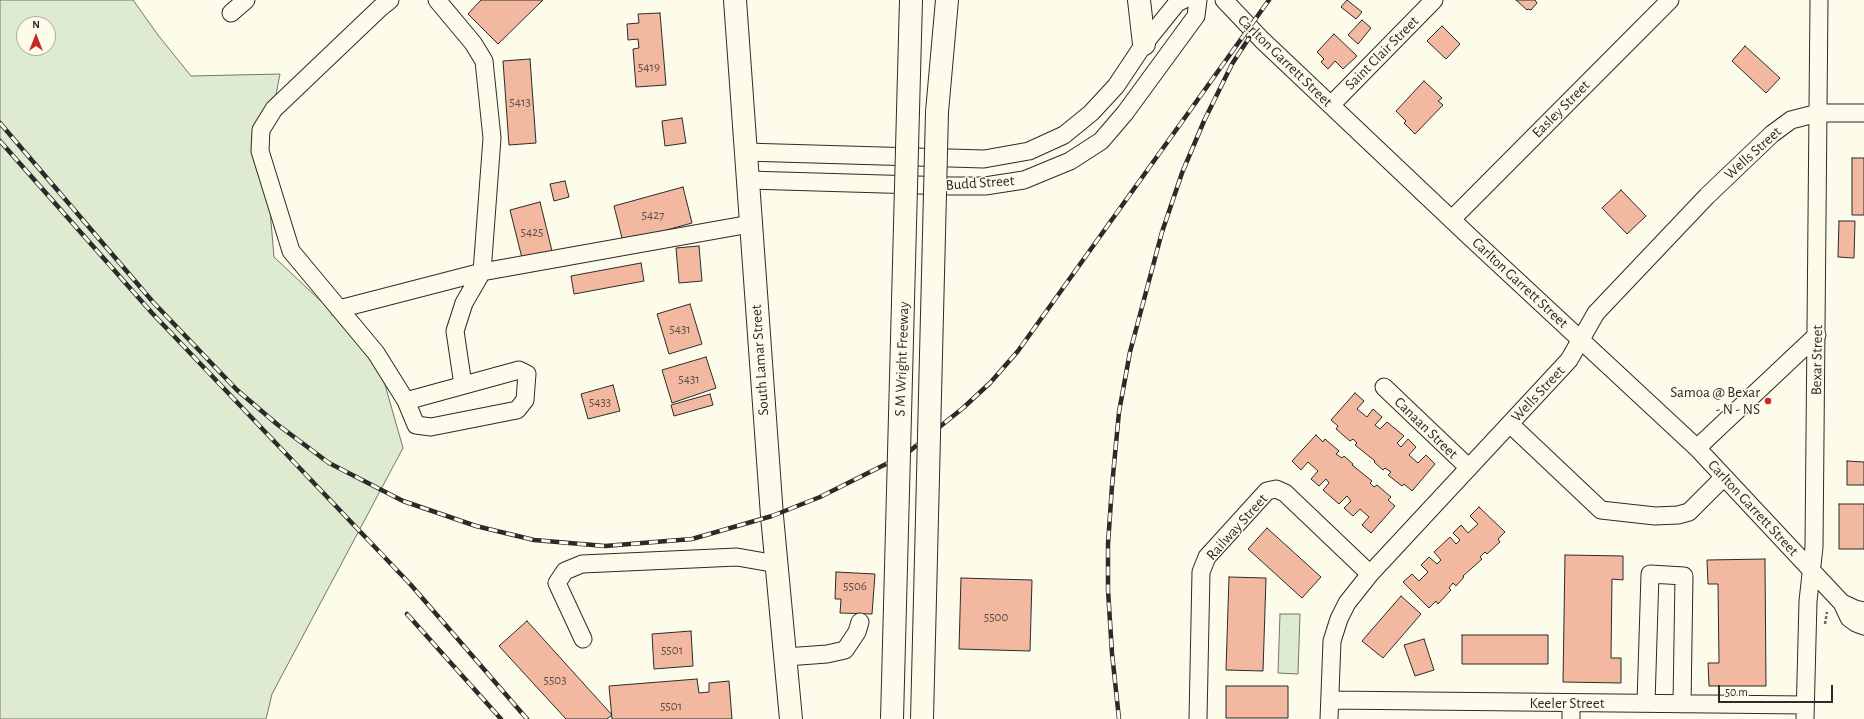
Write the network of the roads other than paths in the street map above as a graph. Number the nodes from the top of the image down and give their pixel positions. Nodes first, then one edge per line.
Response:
1 (246, 0) edge
2 (390, 0) edge
3 (437, 0) edge
4 (735, 0) edge
5 (911, 0) edge
6 (939, 0) edge
7 (947, 0) edge
8 (1139, 0) edge
9 (1183, 0) edge
10 (1198, 0) edge
11 (1224, 0) edge
12 (1434, 0) edge
13 (1670, 0) edge
14 (1820, 0) edge
15 (231, 13) dead end
16 (1144, 44) junction
17 (1331, 105) junction
18 (937, 112) junction
19 (1818, 113) junction
20 (1864, 113) edge
21 (745, 152) junction
22 (748, 180) junction
23 (1452, 219) junction
24 (750, 224) junction
25 (482, 272) junction
26 (339, 309) junction
27 (1817, 335) junction
28 (1581, 340) junction
29 (463, 385) junction
30 (1384, 387) dead end
31 (406, 401) junction
32 (1510, 424) junction
33 (1697, 448) junction
34 (1469, 468) junction
35 (1724, 477) junction
36 (777, 564) junction
37 (1812, 572) junction
38 (1370, 574) junction
39 (1842, 603) junction
40 (1864, 611) edge
41 (860, 622) dead end
42 (1864, 626) edge
43 (583, 639) dead end
44 (786, 657) junction
45 (1330, 700) junction
46 (1646, 703) junction
47 (1682, 704) junction
48 (1571, 711) edge
49 (1741, 712) edge
50 (1805, 712) edge
51 (791, 719) edge
52 (892, 719) edge
53 (922, 719) edge
54 (1198, 719) edge
55 (1330, 719) edge

1 - 15 street
2 - 26 street
3 - 25 street
4 - 21 main road, South Lamar Street
5 - 52 main road, S M Wright Freeway, bridge
6 - 18 main road, S M Wright Freeway
7 - 18 main road
8 - 16 main road
9 - 16 street, Budd Street
10 - 22 street, Budd Street
11 - 17 street, Carlton Garrett Street
12 - 17 street, Saint Clair Street
13 - 23 street, Easley Street
14 - 19 street, Bexar Street
16 - 21 street, Budd Street
17 - 23 street, Carlton Garrett Street
18 - 53 main road, S M Wright Freeway, bridge
19 - 20 street, Wells Street
19 - 27 street, Bexar Street
19 - 28 street, Wells Street
21 - 22 main road, South Lamar Street
22 - 24 main road, South Lamar Street
23 - 28 street, Carlton Garrett Street
24 - 25 street
24 - 36 main road, South Lamar Street
25 - 26 street
25 - 29 street
26 - 31 street
27 - 33 street
27 - 37 street, Bexar Street
28 - 32 street, Wells Street
28 - 33 street, Carlton Garrett Street
29 - 31 street
29 - 31 street
30 - 34 street, Canaan Street
32 - 34 street, Wells Street
32 - 35 street
33 - 35 street, Carlton Garrett Street
34 - 38 street, Wells Street
35 - 37 street, Carlton Garrett Street
36 - 43 street
36 - 44 main road, South Lamar Street
37 - 39 street, Carlton Garrett Street
37 - 50 street, Bexar Street
38 - 45 street, Wells Street
38 - 54 street, Railway Street
39 - 40 street
39 - 42 street
41 - 44 street
44 - 51 main road, South Lamar Street
45 - 48 street, Keeler Street
45 - 55 street, Wells Street
46 - 47 street, Keeler Street
46 - 47 street
46 - 48 street, Keeler Street
47 - 49 street, Keeler Street
49 - 50 street, Keeler Street

